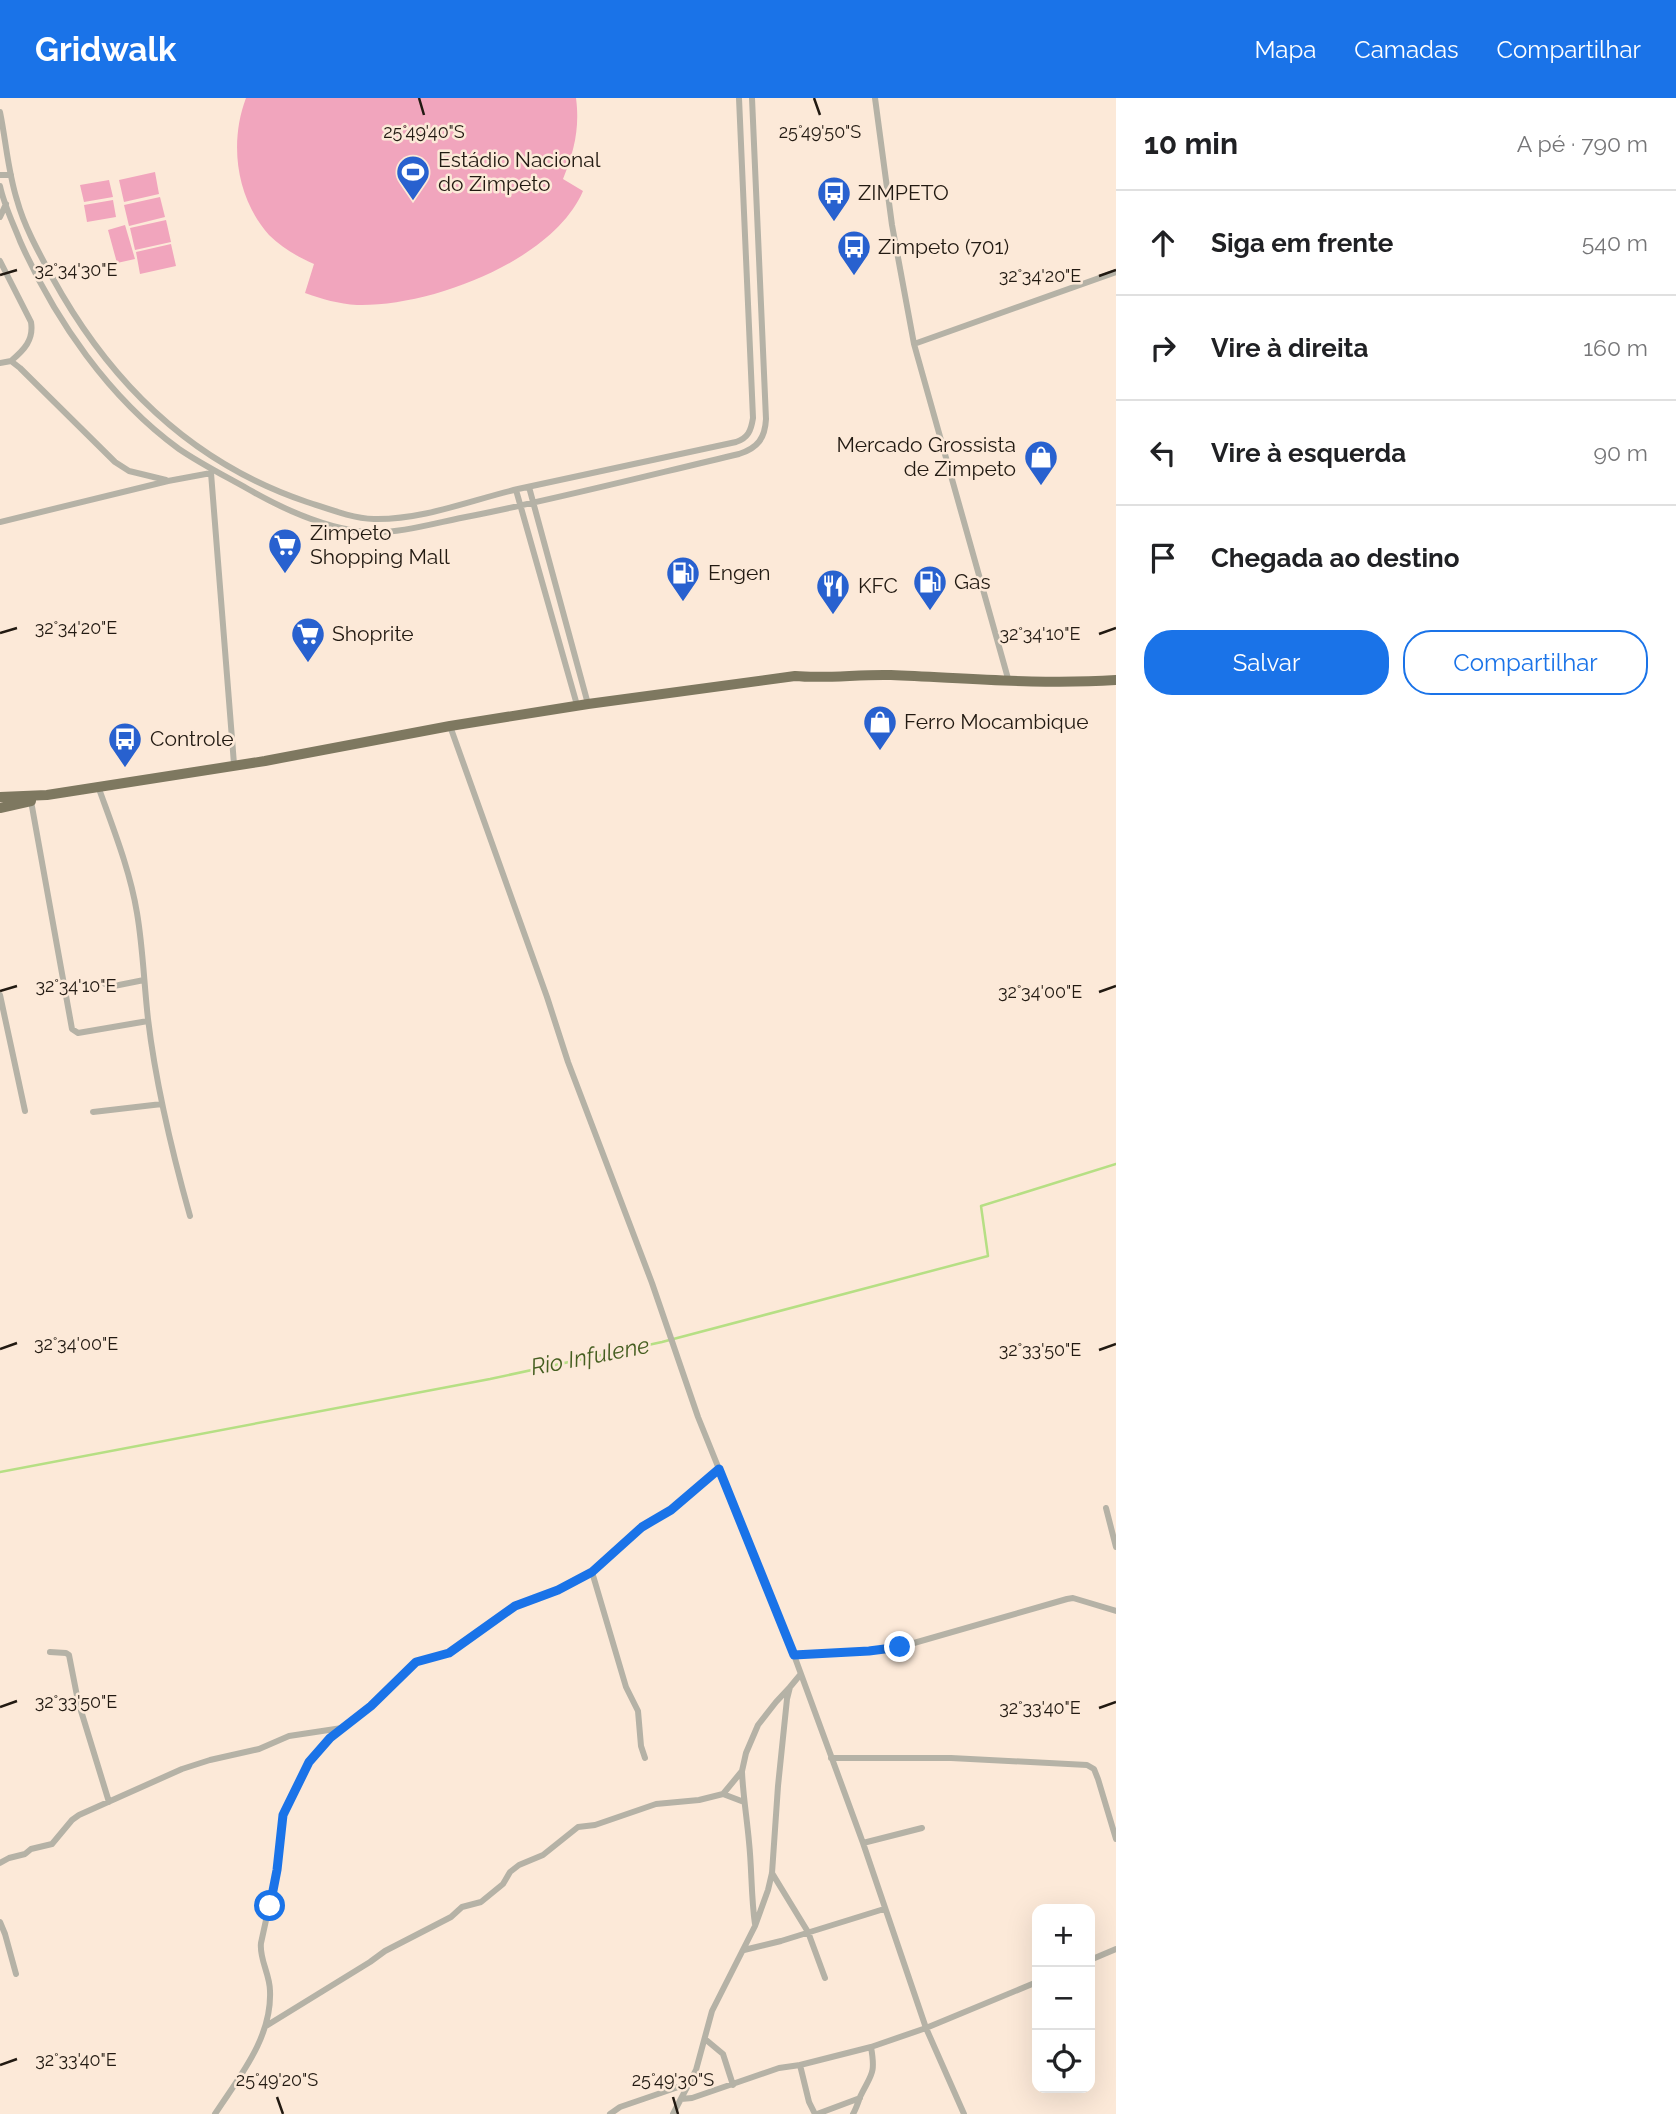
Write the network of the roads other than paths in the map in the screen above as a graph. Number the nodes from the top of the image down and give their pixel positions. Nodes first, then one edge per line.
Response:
1 (739, 98) edge
2 (751, 98) edge
3 (875, 98) edge
4 (0, 112) edge
5 (0, 175) edge
6 (11, 175) junction
7 (0, 190) edge
8 (14, 190) junction
9 (5, 204) junction
10 (0, 217) edge
11 (0, 261) edge
12 (1116, 272) edge
13 (914, 344) junction
14 (11, 361) junction
15 (0, 363) edge
16 (211, 471) junction
17 (168, 481) junction
18 (529, 487) junction
19 (516, 490) junction
20 (534, 503) junction
21 (521, 506) junction
22 (0, 522) edge
23 (1116, 680) edge
24 (1009, 682) junction
25 (583, 704) junction
26 (450, 726) junction
27 (234, 764) junction
28 (98, 786) junction
29 (47, 795) junction
30 (0, 797) edge
31 (31, 801) junction
32 (0, 808) edge
33 (144, 980) junction
34 (105, 984) dead end
35 (0, 995) edge
36 (148, 1021) junction
37 (162, 1104) junction
38 (24, 1111) dead end
39 (93, 1112) dead end
40 (190, 1216) dead end
41 (719, 1469) junction
42 (1106, 1508) dead end
43 (1114, 1533) edge
44 (1116, 1547) edge
45 (592, 1572) junction
46 (1116, 1611) edge
47 (50, 1652) dead end
48 (794, 1655) junction
49 (800, 1675) junction
50 (790, 1687) junction
51 (342, 1728) junction
52 (645, 1758) dead end
53 (831, 1758) junction
54 (742, 1771) junction
55 (723, 1794) junction
56 (109, 1802) junction
57 (744, 1802) junction
58 (922, 1828) dead end
59 (1116, 1839) edge
60 (863, 1843) junction
61 (0, 1863) edge
62 (772, 1873) junction
63 (884, 1909) junction
64 (0, 1922) edge
65 (755, 1926) junction
66 (808, 1931) junction
67 (744, 1950) junction
68 (1116, 1950) edge
69 (1095, 1958) edge
70 (16, 1974) dead end
71 (825, 1978) dead end
72 (1032, 1984) edge
73 (266, 2026) junction
74 (926, 2028) junction
75 (705, 2039) junction
76 (871, 2047) junction
77 (800, 2065) junction
78 (687, 2084) junction
79 (733, 2085) junction
80 (860, 2098) junction
81 (681, 2099) junction
82 (856, 2112) edge
83 (215, 2114) edge
84 (610, 2114) edge
85 (673, 2114) edge
86 (816, 2114) edge
87 (964, 2114) edge

1 - 18 street
2 - 20 street
3 - 13 street
4 - 6 street
5 - 6 street
6 - 8 street
7 - 8 street
7 - 9 street
8 - 19 street
9 - 10 street
9 - 16 street
11 - 14 street
12 - 13 street
13 - 24 street
14 - 15 street
14 - 17 street
16 - 17 street
16 - 21 street
16 - 27 street
17 - 22 street
18 - 19 street
18 - 20 street
19 - 21 street
20 - 21 street
20 - 25 street
21 - 25 street
23 - 24 highway
24 - 25 highway
25 - 26 highway
26 - 27 highway
26 - 41 street
27 - 28 highway
28 - 29 highway
28 - 33 street
29 - 30 highway
29 - 31 highway
31 - 32 highway
31 - 36 street
33 - 34 street
33 - 36 street
35 - 38 street
36 - 37 street
37 - 39 street
37 - 40 street
41 - 45 street
41 - 48 street
42 - 43 street
43 - 44 street
45 - 51 street
45 - 52 street
46 - 48 street
47 - 56 street
48 - 49 street
49 - 50 street
49 - 53 street
50 - 54 street
50 - 62 street
51 - 56 street
51 - 73 street
53 - 59 street
53 - 60 street
54 - 55 street
54 - 57 street
55 - 57 street
55 - 73 street
56 - 61 street
57 - 65 street
58 - 60 street
60 - 63 street
62 - 65 street
62 - 66 street
63 - 66 street
63 - 74 street
64 - 70 street
65 - 67 street
66 - 67 street
66 - 71 street
67 - 75 street
68 - 69 street
72 - 74 street
73 - 83 street
74 - 76 street
74 - 87 street
75 - 78 street
75 - 79 street
76 - 77 street
76 - 80 street
77 - 79 street
77 - 86 street
78 - 81 street
78 - 84 street
79 - 81 street
80 - 82 street
80 - 86 street
81 - 85 street

